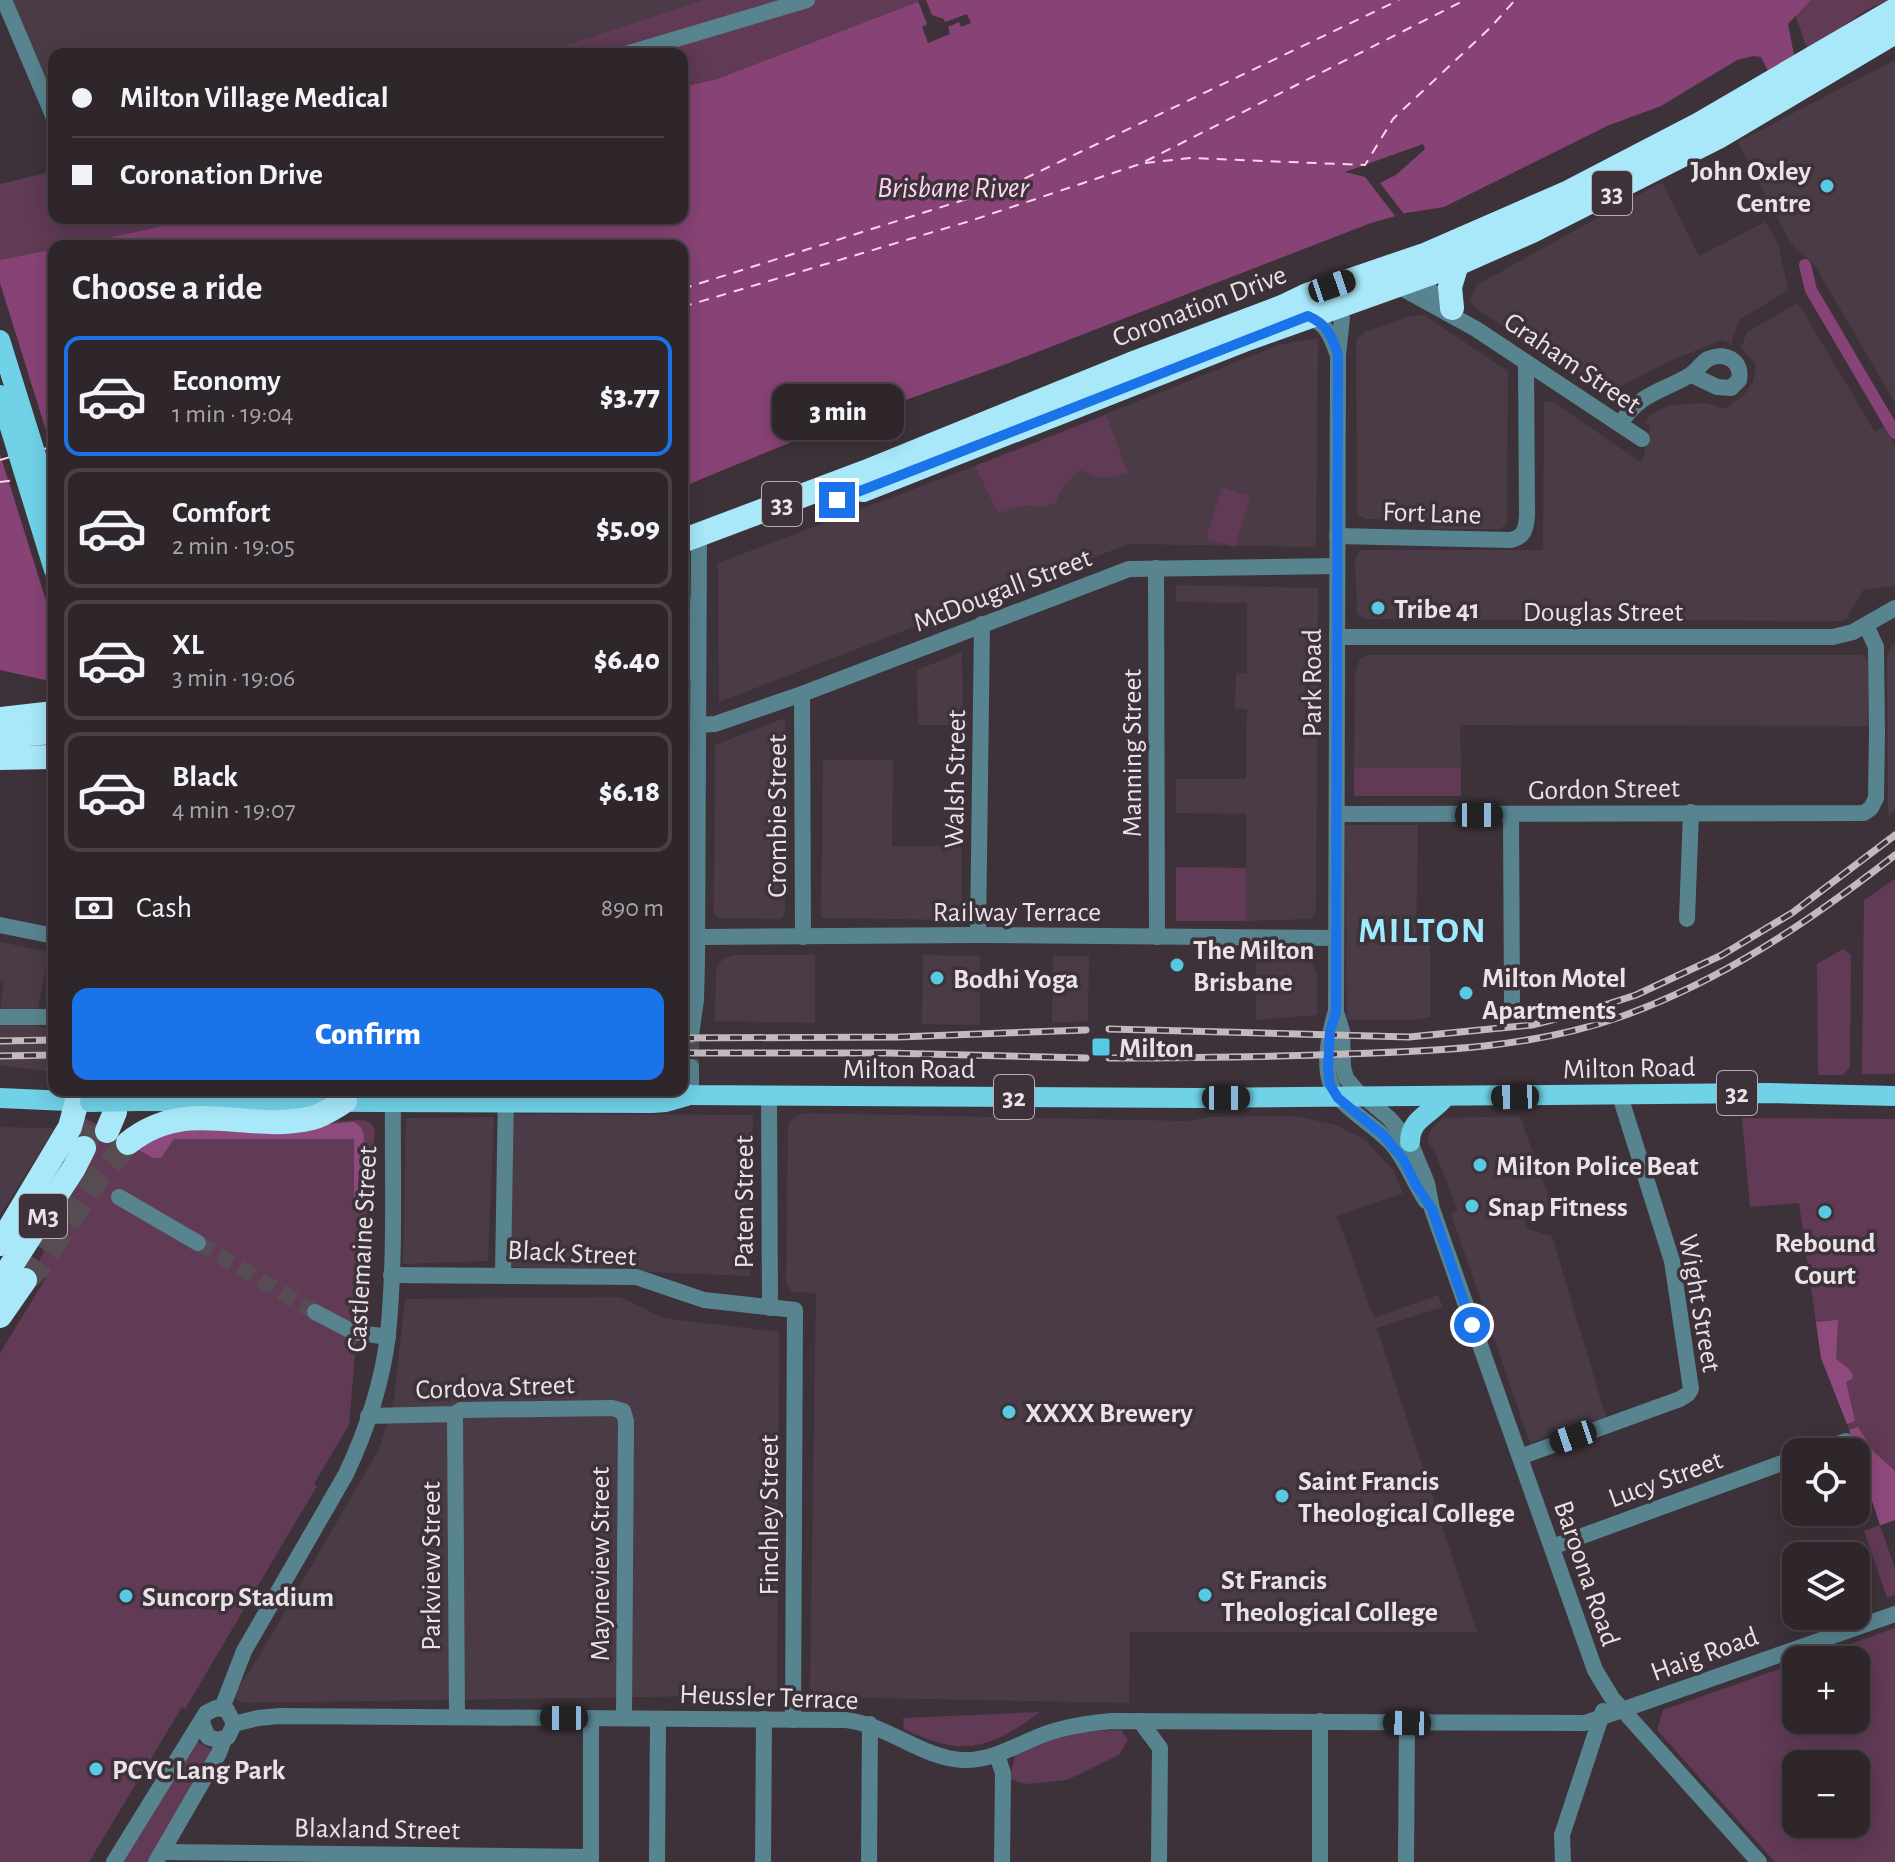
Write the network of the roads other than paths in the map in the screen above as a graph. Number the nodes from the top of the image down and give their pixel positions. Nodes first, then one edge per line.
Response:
1 (4, 0) edge
2 (807, 0) edge
3 (1895, 10) edge
4 (1895, 32) edge
5 (646, 48) edge
6 (1803, 74) junction
7 (1760, 100) junction
8 (48, 104) edge
9 (1457, 264) junction
10 (1366, 274) junction
11 (1407, 282) junction
12 (1282, 307) junction
13 (1334, 307) junction
14 (1452, 308) junction
15 (1308, 316) junction
16 (1476, 329) junction
17 (0, 340) edge
18 (1338, 355) junction
19 (1526, 362) junction
20 (1692, 375) dead end
21 (0, 395) edge
22 (1620, 424) junction
23 (1642, 439) dead end
24 (48, 494) edge
25 (1337, 536) junction
26 (691, 547) edge
27 (48, 551) edge
28 (1337, 566) junction
29 (1156, 568) junction
30 (1895, 608) edge
31 (982, 624) junction
32 (1866, 625) junction
33 (1337, 637) junction
34 (688, 660) edge
35 (802, 694) junction
36 (697, 705) junction
37 (48, 715) edge
38 (697, 725) junction
39 (9, 727) edge
40 (48, 731) edge
41 (48, 757) edge
42 (0, 758) edge
43 (1691, 812) junction
44 (1337, 814) junction
45 (689, 815) edge
46 (1511, 815) junction
47 (1687, 919) dead end
48 (0, 925) edge
49 (48, 935) edge
50 (978, 935) junction
51 (697, 937) junction
52 (803, 937) junction
53 (1157, 937) junction
54 (1336, 938) junction
55 (1512, 1006) dead end
56 (1336, 1012) junction
57 (0, 1017) edge
58 (48, 1017) edge
59 (691, 1035) tunnel mouth
60 (691, 1067) tunnel mouth
61 (0, 1086) edge
62 (48, 1087) edge
63 (688, 1094) edge
64 (691, 1095) junction
65 (769, 1095) junction
66 (392, 1096) edge
67 (506, 1096) edge
68 (687, 1096) edge
69 (688, 1096) edge
70 (1620, 1096) junction
71 (1895, 1096) edge
72 (1365, 1097) junction
73 (1445, 1097) junction
74 (0, 1098) edge
75 (1338, 1098) junction
76 (345, 1101) junction
77 (99, 1114) edge
78 (1410, 1142) junction
79 (84, 1148) tunnel mouth
80 (119, 1197) dead end
81 (1432, 1209) junction
82 (198, 1243) tunnel mouth
83 (0, 1244) edge
84 (503, 1274) junction
85 (391, 1275) junction
86 (25, 1280) tunnel mouth
87 (0, 1283) edge
88 (770, 1308) junction
89 (795, 1310) joint
90 (315, 1312) tunnel mouth
91 (0, 1316) edge
92 (388, 1337) junction
93 (623, 1411) joint
94 (455, 1414) junction
95 (368, 1416) junction
96 (1520, 1457) junction
97 (1782, 1463) edge
98 (1552, 1547) junction
99 (1895, 1614) edge
100 (1606, 1691) junction
101 (222, 1708) junction
102 (1622, 1710) junction
103 (457, 1717) junction
104 (591, 1718) junction
105 (624, 1718) junction
106 (1601, 1718) junction
107 (658, 1719) junction
108 (764, 1719) junction
109 (793, 1720) junction
110 (1140, 1721) junction
111 (1320, 1721) junction
112 (202, 1723) junction
113 (1407, 1723) junction
114 (234, 1724) junction
115 (870, 1724) junction
116 (224, 1739) junction
117 (997, 1755) junction
118 (159, 1857) edge
119 (591, 1860) edge
120 (114, 1862) edge
121 (657, 1862) edge
122 (763, 1862) edge
123 (869, 1862) edge
124 (1002, 1862) edge
125 (1159, 1862) edge
126 (1320, 1862) edge
127 (1406, 1862) edge
128 (1563, 1862) edge
129 (1759, 1862) edge

1 - 8 street
2 - 5 street
3 - 6 highway, Coronation Drive / 33
4 - 6 highway, Coronation Drive / 33
6 - 7 highway, Coronation Drive / 33
7 - 9 highway, Coronation Drive / 33
7 - 10 highway, Coronation Drive / 33
9 - 11 highway, Coronation Drive / 33
9 - 14 highway
10 - 11 street, Graham Street
10 - 12 highway, Coronation Drive / 33
11 - 13 highway, Coronation Drive / 33
11 - 14 street, Graham Street
11 - 16 street, Graham Street
12 - 13 street
12 - 26 highway, Coronation Drive / 33
13 - 15 highway, Coronation Drive / 33
13 - 18 street, Park Road
14 - 16 street, Graham Street
15 - 18 street
15 - 26 highway, Coronation Drive / 33
16 - 19 street, Graham Street
17 - 24 main road
18 - 25 street, Park Road
19 - 22 street, Graham Street
19 - 25 street, Fort Lane
20 - 22 street
21 - 27 main road
22 - 23 street, Graham Street
25 - 28 street, Park Road
26 - 36 street
28 - 29 street, McDougall Street
28 - 33 street, Park Road
29 - 31 street, McDougall Street
29 - 53 street, Manning Street
30 - 32 street, Douglas Street
31 - 35 street, McDougall Street
31 - 50 street, Walsh Street
32 - 33 street, Douglas Street
32 - 43 street, Gordon Street
33 - 44 street, Park Road
34 - 36 street
35 - 38 street, McDougall Street
35 - 52 street, Crombie Street
36 - 38 street
37 - 39 highway
38 - 45 street
39 - 40 highway
41 - 42 highway
43 - 46 street, Gordon Street
43 - 47 street
44 - 46 street, Gordon Street
44 - 54 street, Park Road
45 - 51 street
46 - 55 street
48 - 49 street
50 - 52 street, Railway Terrace
50 - 53 street, Railway Terrace
51 - 52 street, Railway Terrace
51 - 59 street
53 - 54 street, Railway Terrace
54 - 56 street, Park Road
56 - 72 street, Park Road
56 - 75 street, Park Road
57 - 58 street
60 - 64 street
61 - 62 main road
63 - 64 main road, Milton Road / 32
64 - 65 main road, Milton Road / 32
64 - 69 main road, Milton Road / 32
65 - 75 main road, Milton Road / 32
65 - 88 street, Paten Street
66 - 67 main road, Milton Road / 32
66 - 76 main road, Milton Road / 32
66 - 85 street, Castlemaine Street
67 - 68 main road, Milton Road / 32
67 - 84 street
70 - 71 main road, Milton Road / 32
70 - 73 main road, Milton Road / 32
70 - 96 street, Wight Street
72 - 73 main road, Milton Road / 32
72 - 75 main road, Milton Road / 32
72 - 78 street, Baroona Road
73 - 78 main road
74 - 77 main road, Milton Road / 32
75 - 81 street, Baroona Road
76 - 77 main road, Milton Road / 32, bridge
76 - 77 highway
77 - 83 highway
78 - 81 street, Baroona Road
79 - 87 highway, M3
80 - 82 street
81 - 96 street, Baroona Road
84 - 85 street, Black Street
84 - 88 street, Black Street
85 - 92 street, Castlemaine Street
86 - 91 highway, M3
88 - 89 street, Black Street
89 - 109 street, Finchley Street
90 - 92 street
92 - 95 street, Castlemaine Street
93 - 94 street, Cordova Street
93 - 105 street, Mayneview Street
94 - 95 street, Cordova Street
94 - 103 street, Parkview Street
95 - 101 street, Castlemaine Street
96 - 98 street, Baroona Road
97 - 98 street, Lucy Street
98 - 100 street, Baroona Road
99 - 102 street, Haig Road
100 - 102 street, Baroona Road
100 - 106 street
101 - 112 street
101 - 114 street
102 - 106 street, Heussler Terrace
102 - 129 street, Baroona Road
103 - 104 street, Heussler Terrace
103 - 114 street, Heussler Terrace
104 - 105 street, Heussler Terrace
104 - 119 street
105 - 107 street, Heussler Terrace
106 - 113 street, Heussler Terrace
106 - 128 street
107 - 108 street, Heussler Terrace
107 - 121 street
108 - 109 street, Heussler Terrace
108 - 122 street
109 - 115 street, Heussler Terrace
110 - 111 street, Heussler Terrace
110 - 117 street, Heussler Terrace
110 - 125 street
111 - 113 street, Heussler Terrace
111 - 126 street
112 - 116 street
112 - 120 street
113 - 127 street
114 - 116 street
115 - 117 street, Heussler Terrace
115 - 123 street
116 - 118 street
117 - 124 street
118 - 119 street, Blaxland Street

